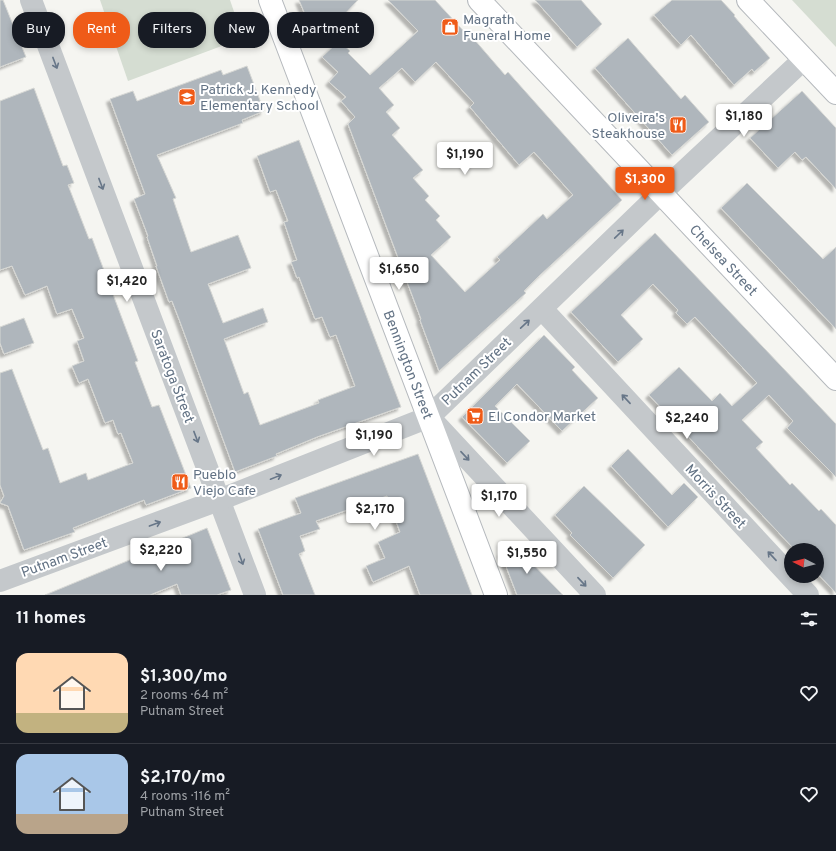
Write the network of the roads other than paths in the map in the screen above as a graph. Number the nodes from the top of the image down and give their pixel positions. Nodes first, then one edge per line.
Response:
1 (31, 0) edge
2 (270, 0) edge
3 (479, 0) edge
4 (748, 0) edge
5 (804, 59) junction
6 (836, 93) edge
7 (661, 193) junction
8 (542, 309) junction
9 (836, 379) edge
10 (428, 417) junction
11 (219, 500) junction
12 (4, 580) edge
13 (255, 595) edge
14 (496, 595) edge
15 (595, 595) edge
16 (808, 595) edge

1 -> 11 street, Saratoga Street
2 - 10 main road, Bennington Street
3 - 7 main road, Chelsea Street
4 - 5 main road
5 - 6 main road
5 - 7 street, Putnam Street
8 -> 7 street, Putnam Street
7 - 9 main road, Chelsea Street
10 -> 8 street, Putnam Street
16 -> 8 street, Morris Street
11 -> 10 street, Putnam Street
10 - 14 main road, Bennington Street
10 -> 15 street
12 -> 11 street, Putnam Street
11 -> 13 street, Saratoga Street

